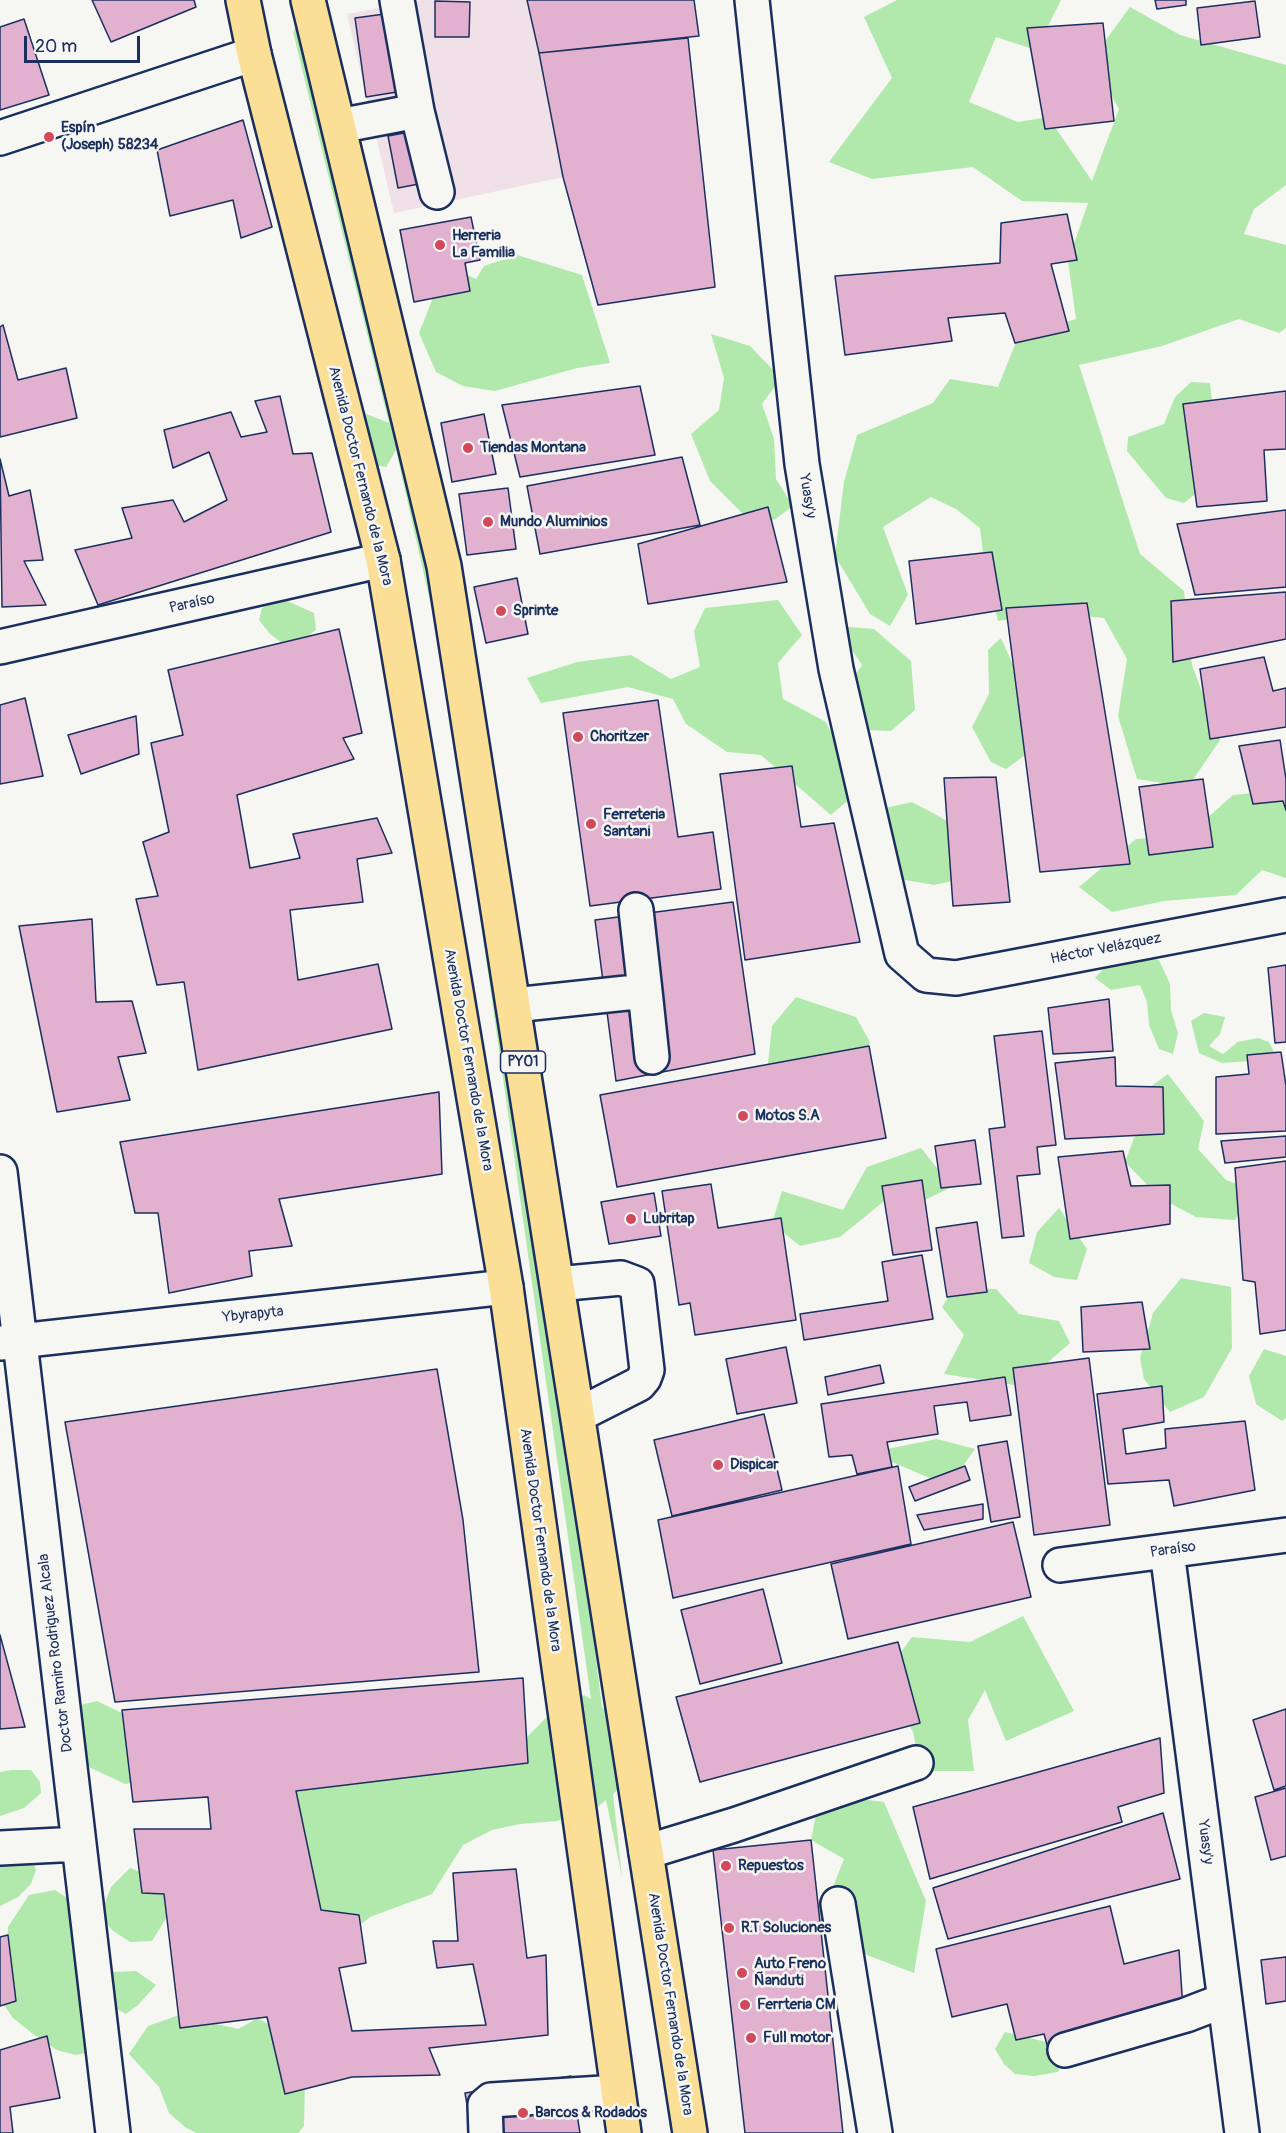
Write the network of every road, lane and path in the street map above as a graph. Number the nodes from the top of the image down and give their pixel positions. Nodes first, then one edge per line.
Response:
1 (243, 0) edge
2 (308, 0) edge
3 (397, 0) edge
4 (752, 0) edge
5 (254, 54) junction
6 (417, 111) junction
7 (339, 126) junction
8 (0, 138) edge
9 (437, 192) dead end
10 (383, 560) junction
11 (0, 647) edge
12 (636, 910) dead end
13 (1286, 915) edge
14 (926, 975) joint
15 (645, 991) junction
16 (514, 1005) junction
17 (652, 1057) dead end
18 (0, 1172) edge
19 (557, 1284) junction
20 (506, 1287) junction
21 (10, 1342) edge
22 (578, 1415) junction
23 (1286, 1535) edge
24 (1167, 1551) junction
25 (1060, 1565) dead end
26 (916, 1763) dead end
27 (79, 1844) junction
28 (0, 1848) edge
29 (646, 1852) junction
30 (838, 1904) dead end
31 (1225, 2000) junction
32 (1065, 2050) dead end
33 (618, 2092) junction
34 (113, 2133) edge
35 (486, 2133) edge
36 (624, 2133) edge
37 (690, 2133) edge
38 (876, 2133) edge
39 (1242, 2133) edge

1 - 5 highway, Avenida Doctor Fernando de la Mora
2 - 7 highway, Avenida Doctor Fernando de la Mora / PY01
3 - 6 street
4 - 14 street, Yuasy'y
5 - 8 street
5 - 10 highway, Avenida Doctor Fernando de la Mora
6 - 7 street
6 - 9 street
7 - 16 highway, Avenida Doctor Fernando de la Mora / PY01
10 - 11 street, Paraíso
10 - 20 highway, Avenida Doctor Fernando de la Mora
12 - 15 street
13 - 14 street, Héctor Velázquez
15 - 16 street
15 - 17 street
16 - 19 highway, Avenida Doctor Fernando de la Mora / PY01
18 - 21 street, Doctor Ramiro Rodriguez Alcala
19 - 22 highway, Avenida Doctor Fernando de la Mora / PY01
19 - 22 street
20 - 21 street, Ybyrapyta
20 - 33 highway, Avenida Doctor Fernando de la Mora
21 - 27 street, Doctor Ramiro Rodriguez Alcala
22 - 29 highway, Avenida Doctor Fernando de la Mora / PY01
23 - 24 street, Paraíso
24 - 25 street, Paraíso
24 - 31 street, Yuasy'y
26 - 29 street
27 - 28 street
27 - 34 street, Doctor Ramiro Rodriguez Alcala
29 - 37 highway, Avenida Doctor Fernando de la Mora / PY01
30 - 38 street
31 - 32 street
31 - 39 street, Yuasy'y
33 - 35 street
33 - 36 highway, Avenida Doctor Fernando de la Mora

